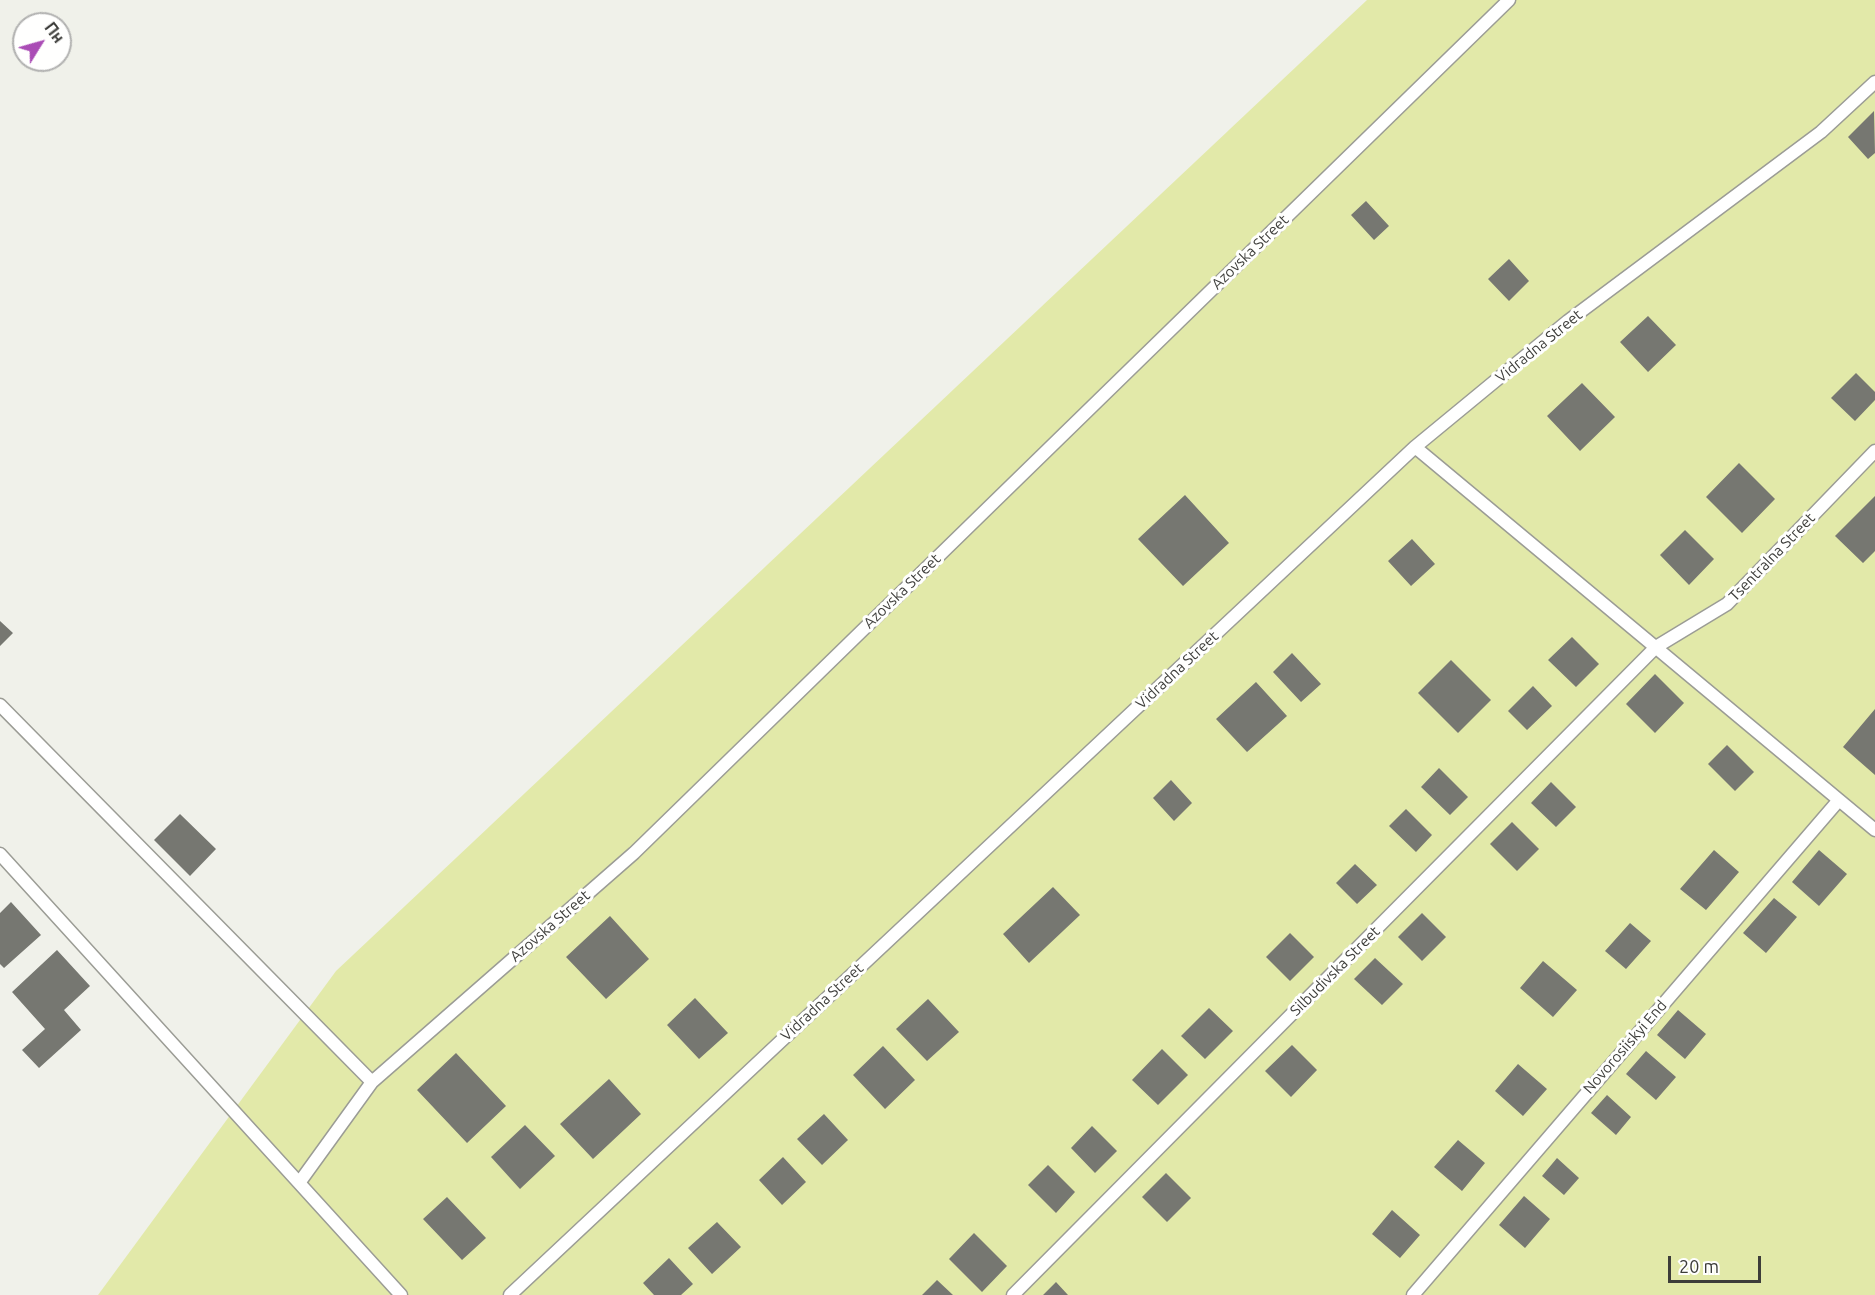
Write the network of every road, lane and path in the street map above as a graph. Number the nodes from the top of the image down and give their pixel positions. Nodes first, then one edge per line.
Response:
1 (1509, 0) edge
2 (1875, 82) edge
3 (1415, 447) junction
4 (1875, 451) edge
5 (1656, 647) junction
6 (0, 705) edge
7 (1839, 800) junction
8 (1875, 830) edge
9 (0, 854) edge
10 (372, 1082) junction
11 (299, 1183) junction
12 (401, 1295) edge
13 (510, 1295) edge
14 (1013, 1295) edge
15 (1413, 1295) edge

1 - 10 lane, Azovska Street
2 - 3 lane, Vidradna Street
3 - 5 lane
3 - 13 lane, Vidradna Street
4 - 5 lane, Tsentralna Street
5 - 7 lane
5 - 14 lane, Silbudivska Street
6 - 10 lane
7 - 8 lane
7 - 15 lane, Novorosiiskyi End
9 - 11 lane
10 - 11 lane, Azovska Street
11 - 12 lane

